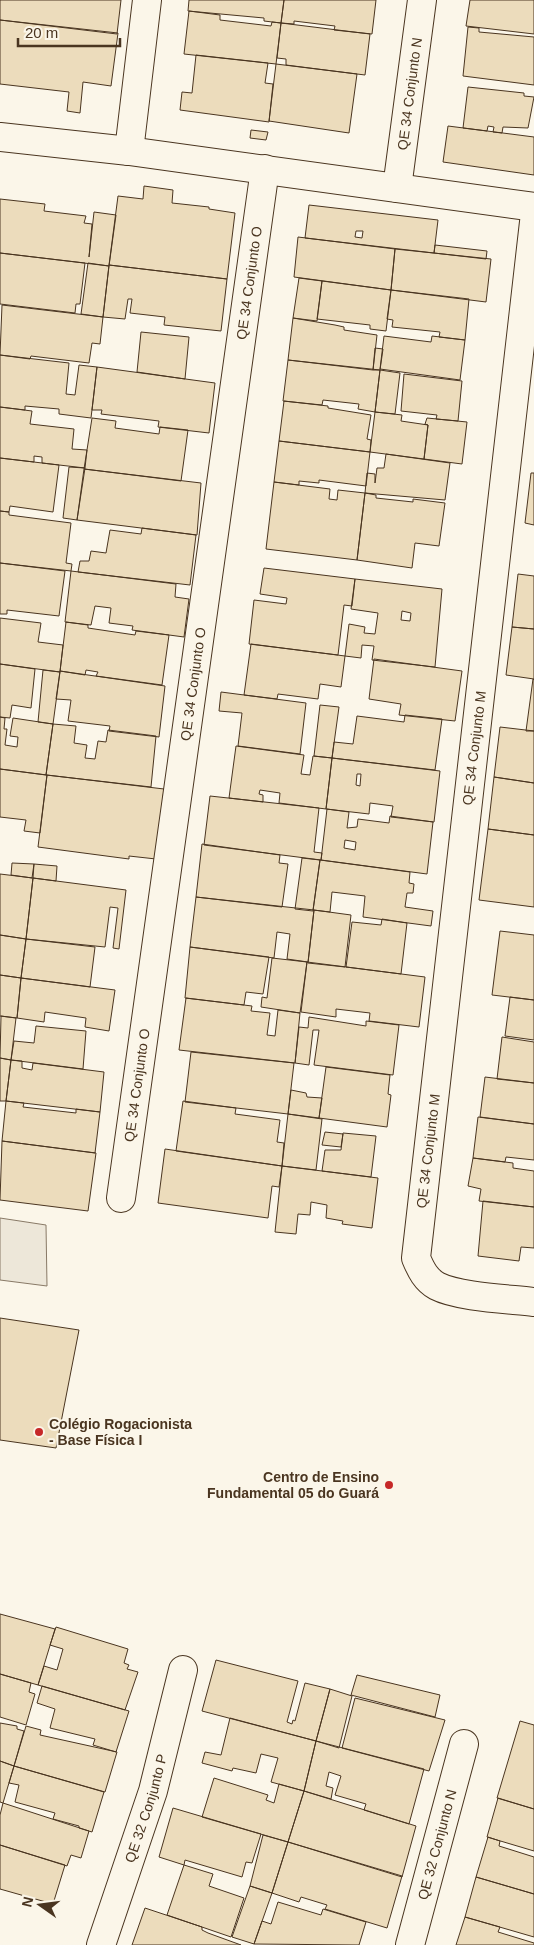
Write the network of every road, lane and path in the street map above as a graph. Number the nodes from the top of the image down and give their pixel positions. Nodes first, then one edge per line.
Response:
1 (147, 0) edge
2 (422, 0) edge
3 (0, 137) edge
4 (129, 151) junction
5 (265, 169) junction
6 (396, 188) junction
7 (534, 208) edge
8 (534, 222) edge
9 (121, 1198) dead end
10 (534, 1302) edge
11 (183, 1670) dead end
12 (464, 1744) dead end
13 (101, 1945) edge
14 (410, 1945) edge

1 - 4 street
2 - 6 street, QE 34 Conjunto N
3 - 4 street
4 - 5 street
5 - 6 street
5 - 9 street, QE 34 Conjunto O
6 - 7 street
8 - 10 street, QE 34 Conjunto M
11 - 13 street, QE 32 Conjunto P
12 - 14 street, QE 32 Conjunto N

